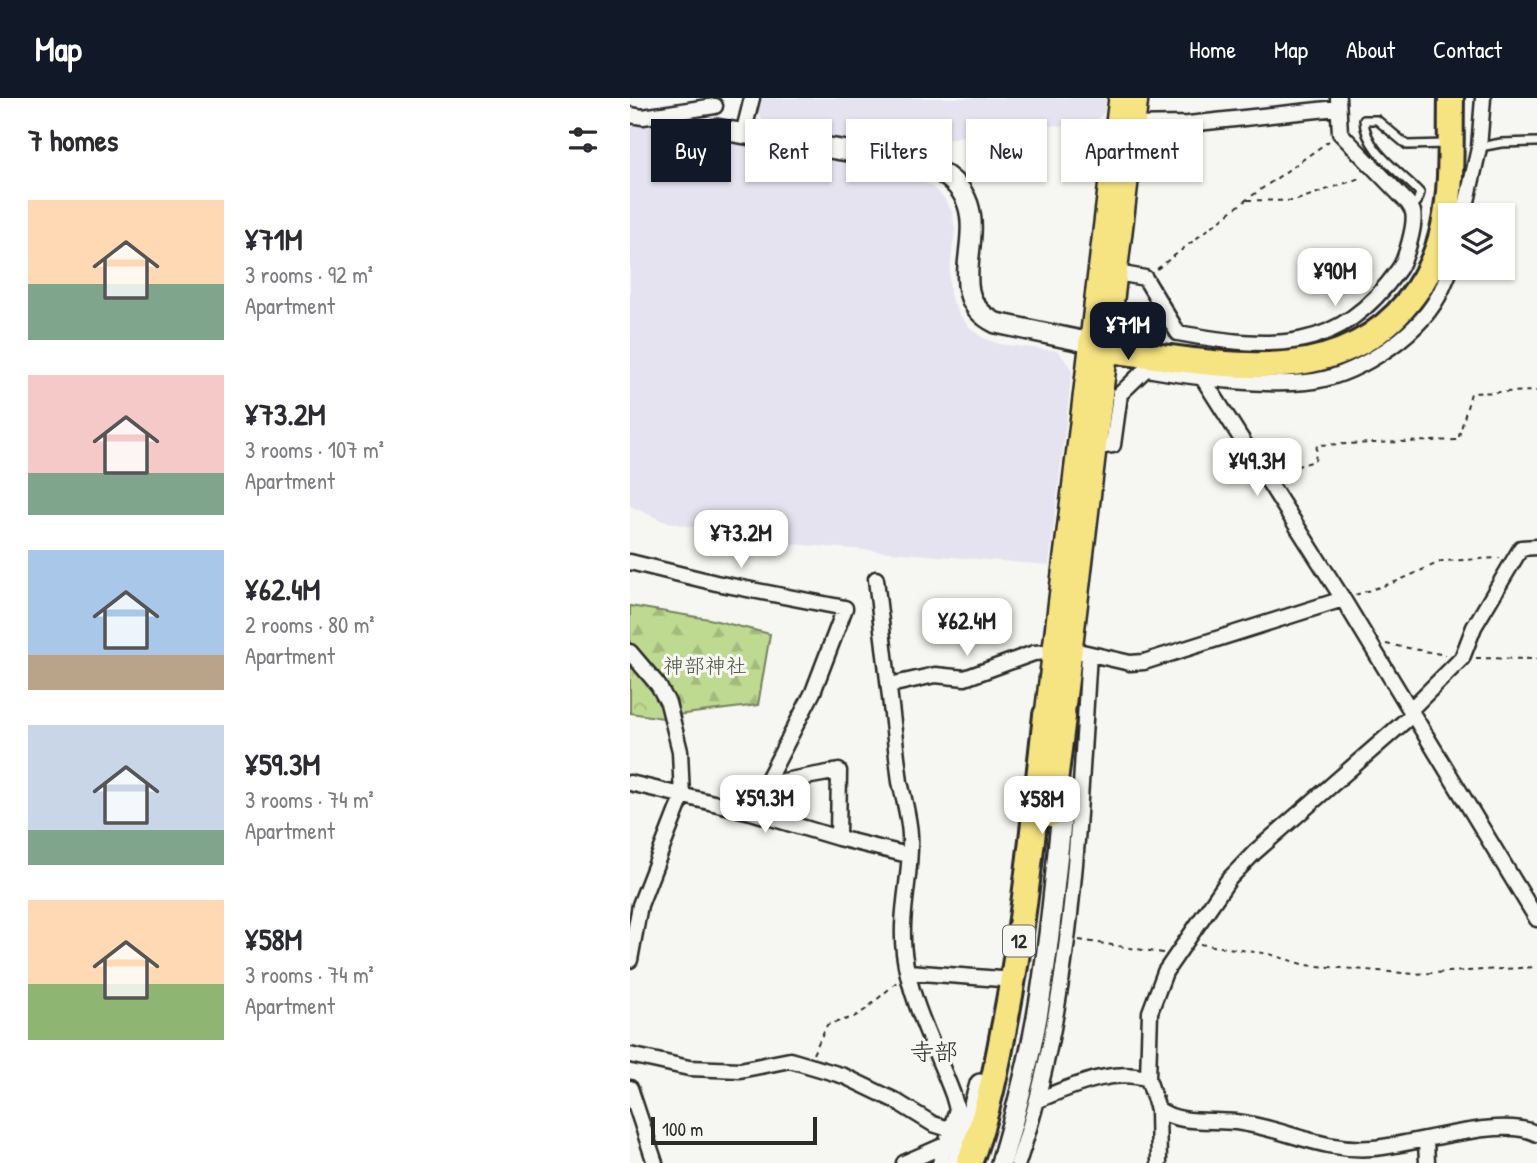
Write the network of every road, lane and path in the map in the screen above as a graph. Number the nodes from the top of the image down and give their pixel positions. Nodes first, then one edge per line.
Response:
1 (752, 98) edge
2 (1120, 98) edge
3 (1137, 98) edge
4 (1440, 98) edge
5 (1451, 98) edge
6 (1483, 98) edge
7 (1337, 103) edge
8 (715, 106) dead end
9 (630, 115) edge
10 (1124, 119) edge
11 (1128, 119) edge
12 (1203, 122) edge
13 (731, 132) edge
14 (1340, 133) junction
15 (743, 134) junction
16 (1537, 142) edge
17 (1445, 144) junction
18 (1479, 148) junction
19 (1378, 173) junction
20 (1119, 182) edge
21 (1122, 182) edge
22 (1246, 200) junction
23 (1467, 203) edge
24 (1411, 208) junction
25 (1116, 273) junction
26 (1144, 278) junction
27 (1446, 280) edge
28 (1103, 344) junction
29 (1202, 377) junction
30 (1537, 391) edge
31 (1096, 447) junction
32 (1264, 475) junction
33 (1073, 496) junction
34 (1085, 538) junction
35 (1537, 547) edge
36 (1515, 558) junction
37 (630, 562) edge
38 (876, 579) dead end
39 (1343, 599) junction
40 (630, 652) edge
41 (1048, 652) junction
42 (1083, 652) junction
43 (890, 685) junction
44 (1411, 712) junction
45 (1055, 716) junction
46 (630, 783) edge
47 (767, 784) junction
48 (682, 797) junction
49 (751, 812) junction
50 (838, 838) junction
51 (908, 855) junction
52 (635, 903) edge
53 (1537, 919) edge
54 (1068, 938) junction
55 (1185, 942) junction
56 (1176, 955) junction
57 (630, 960) edge
58 (1537, 967) edge
59 (908, 972) junction
60 (1001, 979) junction
61 (630, 1055) edge
62 (808, 1064) junction
63 (1148, 1079) junction
64 (630, 1088) edge
65 (1037, 1100) junction
66 (1158, 1108) junction
67 (949, 1129) junction
68 (1537, 1133) edge
69 (1426, 1140) junction
70 (945, 1145) junction
71 (655, 1163) edge
72 (904, 1163) edge
73 (940, 1163) edge
74 (957, 1163) edge
75 (969, 1163) edge
76 (986, 1163) edge
77 (1001, 1163) edge
78 (1018, 1163) edge
79 (1159, 1163) edge
80 (1427, 1163) edge

1 - 15 street
2 - 10 main road, 12
3 - 11 main road, 12
4 - 17 highway
5 - 17 highway
6 - 18 street
7 - 12 street
7 - 14 street
8 - 9 street
13 - 15 street
14 - 19 street
14 - 22 path
15 - 28 street
16 - 18 lane
17 - 24 lane
17 - 28 highway
18 - 23 street
19 - 22 path
19 - 24 street
20 - 28 main road, 12
21 - 25 main road, 12
22 - 26 path
24 - 26 street
25 - 26 street
25 - 28 main road, 12
27 - 29 street
28 - 31 main road, 12
28 - 33 main road, 12
29 - 31 street
29 - 32 street
30 - 32 path
31 - 34 main road, 12
32 - 39 street
33 - 41 street
33 - 45 main road, 12
34 - 42 street
34 - 45 main road, 12
35 - 36 street
36 - 39 path
36 - 44 street
37 - 47 street
38 - 43 street
39 - 42 street
39 - 44 street
40 - 48 street
41 - 43 street
41 - 60 street
42 - 54 street
42 - 77 street
43 - 51 street
44 - 53 street
44 - 55 street
45 - 75 highway, 12
45 - 76 highway, 12
46 - 48 street
47 - 49 street
47 - 50 street
48 - 49 street
48 - 52 street
49 - 50 street
50 - 51 street
51 - 59 street
52 - 57 street
54 - 56 path
54 - 65 street
55 - 56 street
55 - 58 path
56 - 63 street
59 - 60 street
59 - 62 path
59 - 67 street
60 - 74 street
61 - 62 street
62 - 67 street
63 - 65 street
63 - 66 street
64 - 71 street
65 - 78 street
66 - 69 street
66 - 79 street
67 - 70 street
68 - 69 street
69 - 80 street
70 - 72 street
70 - 73 street

